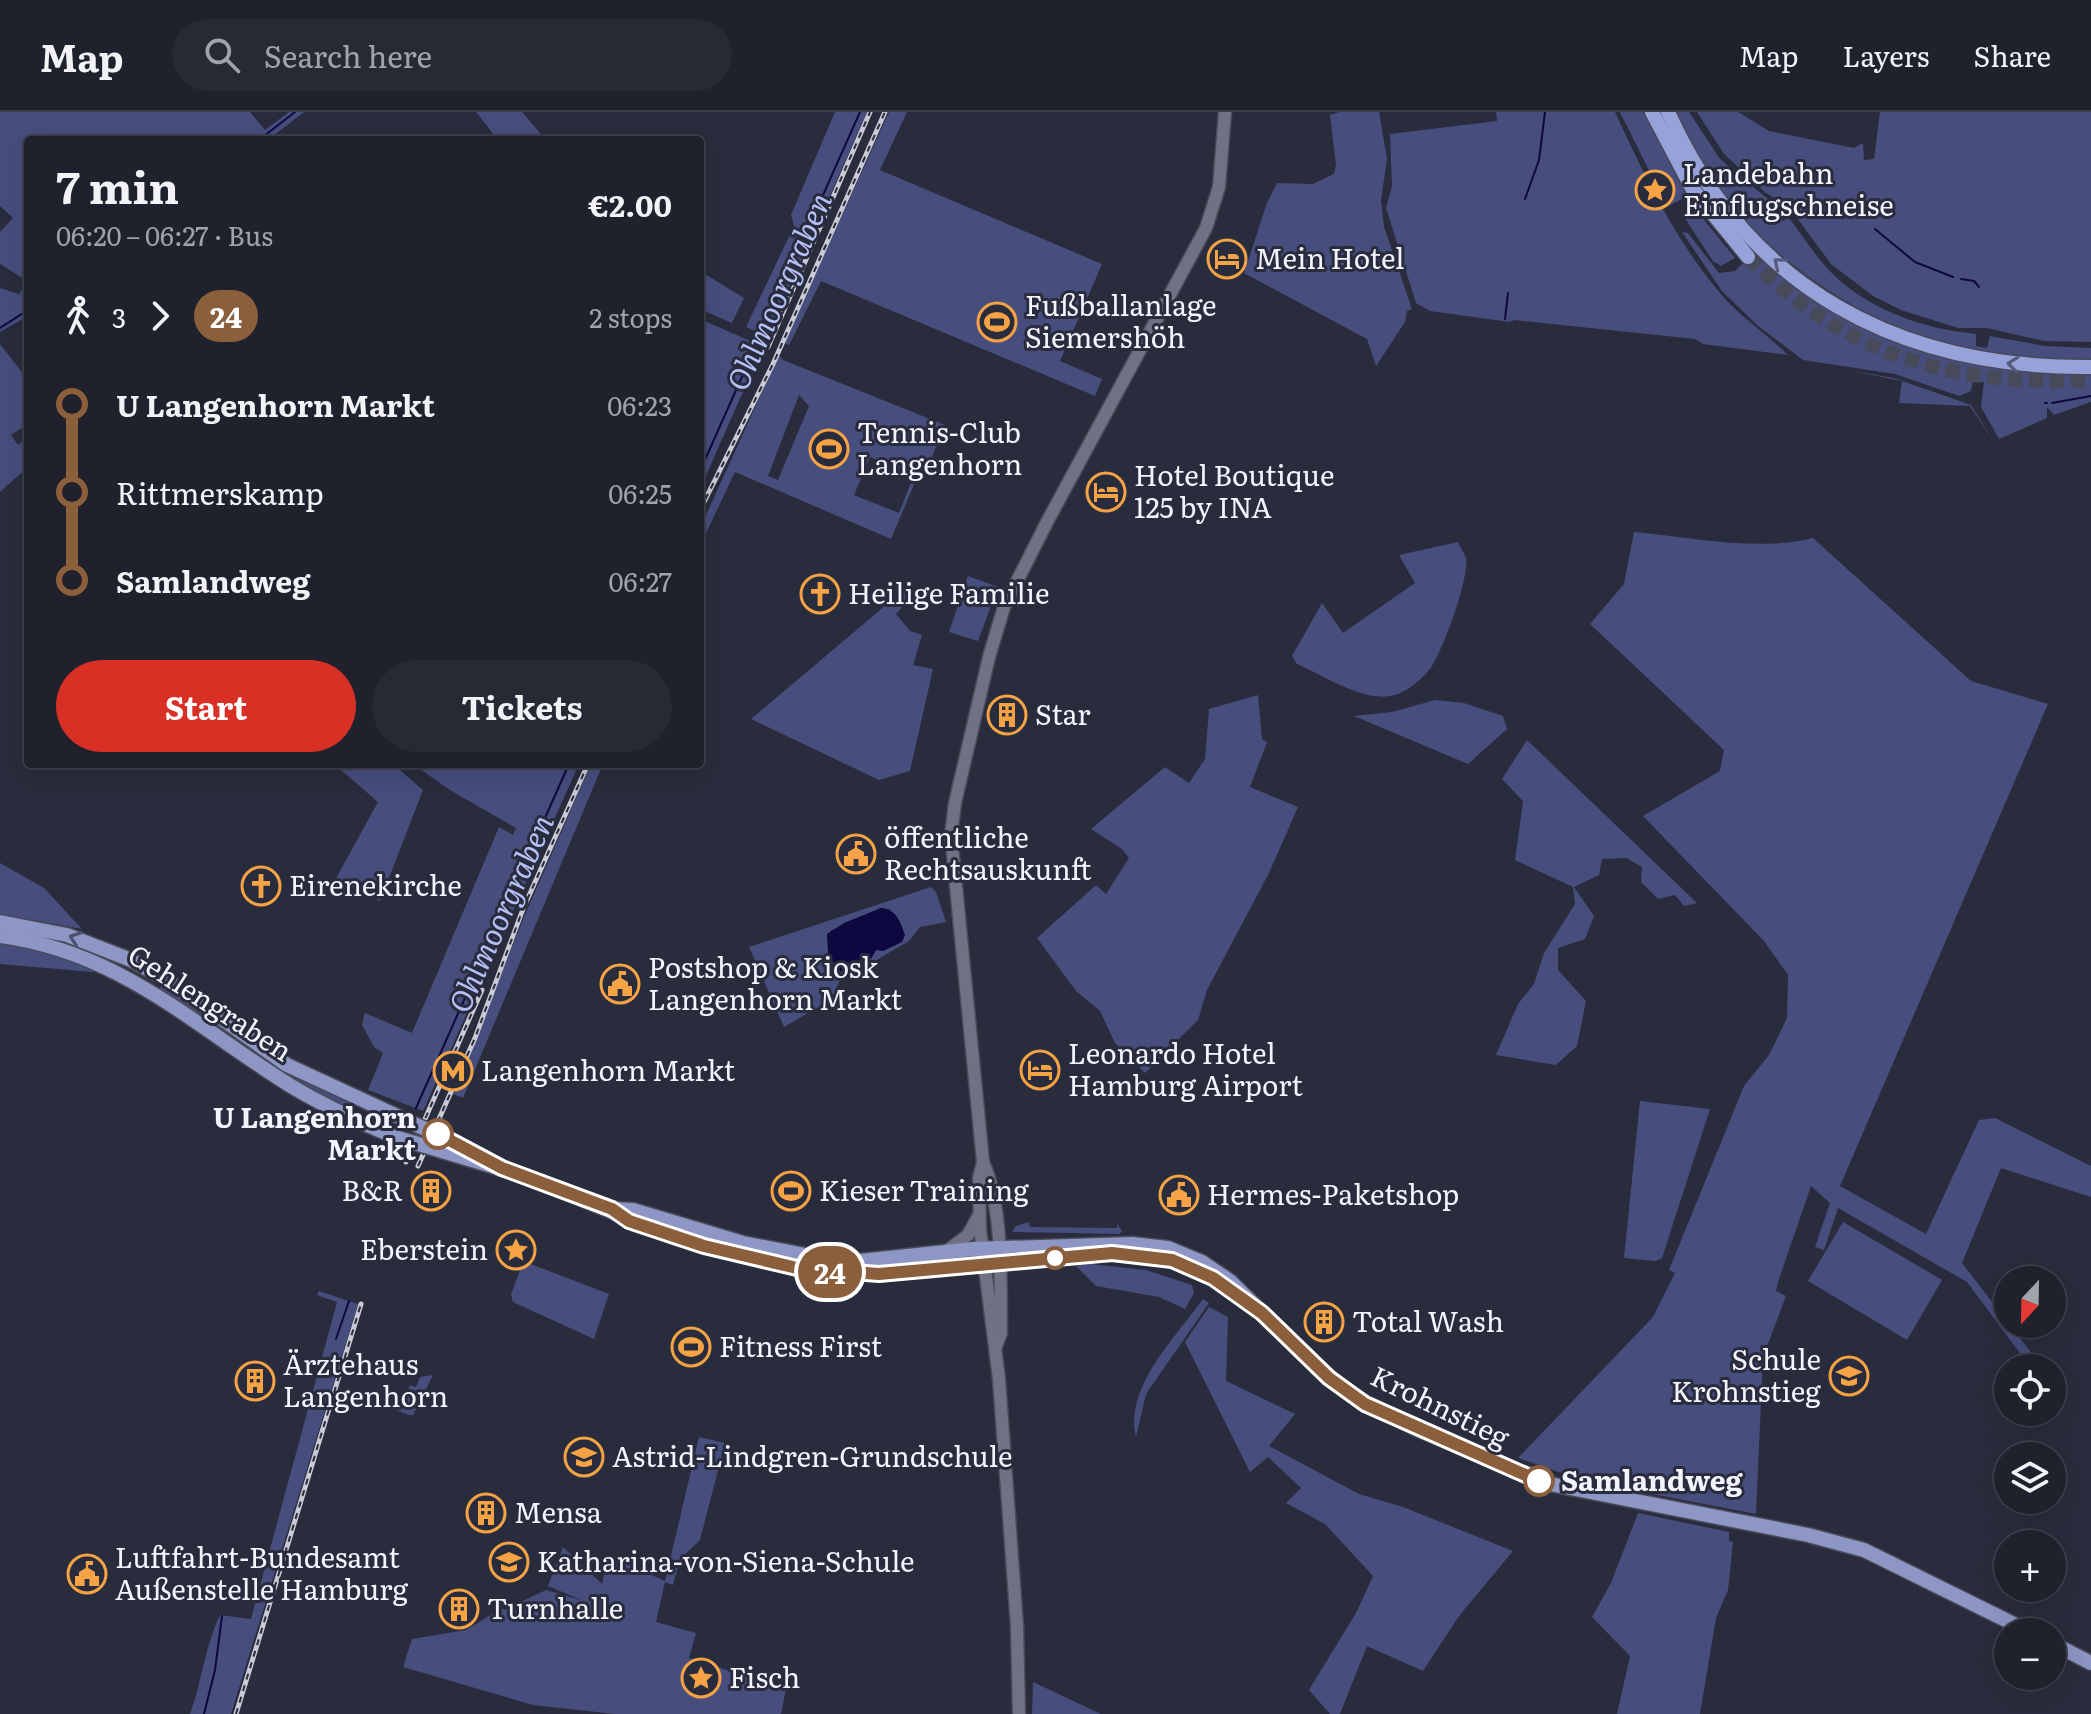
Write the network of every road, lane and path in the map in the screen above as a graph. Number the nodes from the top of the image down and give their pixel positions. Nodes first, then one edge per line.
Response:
1 (1225, 112) edge
2 (1652, 112) edge
3 (1668, 112) edge
4 (1748, 257) tunnel mouth
5 (2091, 367) edge
6 (0, 922) edge
7 (0, 936) edge
8 (381, 1109) joint
9 (386, 1133) joint
10 (435, 1141) junction
11 (983, 1162) junction
12 (612, 1209) junction
13 (980, 1214) junction
14 (982, 1248) junction
15 (998, 1248) junction
16 (947, 1251) junction
17 (991, 1265) junction
18 (1262, 1313) junction
19 (2002, 1618) edge
20 (2066, 1650) edge
21 (2091, 1663) edge
22 (1019, 1714) edge

1 - 11 main road
2 - 4 highway
5 -> 3 highway
8 -> 6 main road, Gehlengraben
7 - 9 main road, Gehlengraben
8 - 10 main road, Krohnstieg, bridge
9 - 10 main road, Krohnstieg, bridge
10 - 12 main road, Krohnstieg
11 - 13 main road
11 - 15 main road
12 - 16 main road, Krohnstieg
12 - 17 main road, Krohnstieg
13 - 14 main road
13 - 16 main road
14 - 15 main road, Krohnstieg
14 - 16 main road, Krohnstieg
14 - 17 main road
15 - 17 main road
15 - 18 main road, Krohnstieg
17 - 18 main road, Krohnstieg
17 - 22 main road
18 - 19 main road, Krohnstieg
20 - 21 main road

